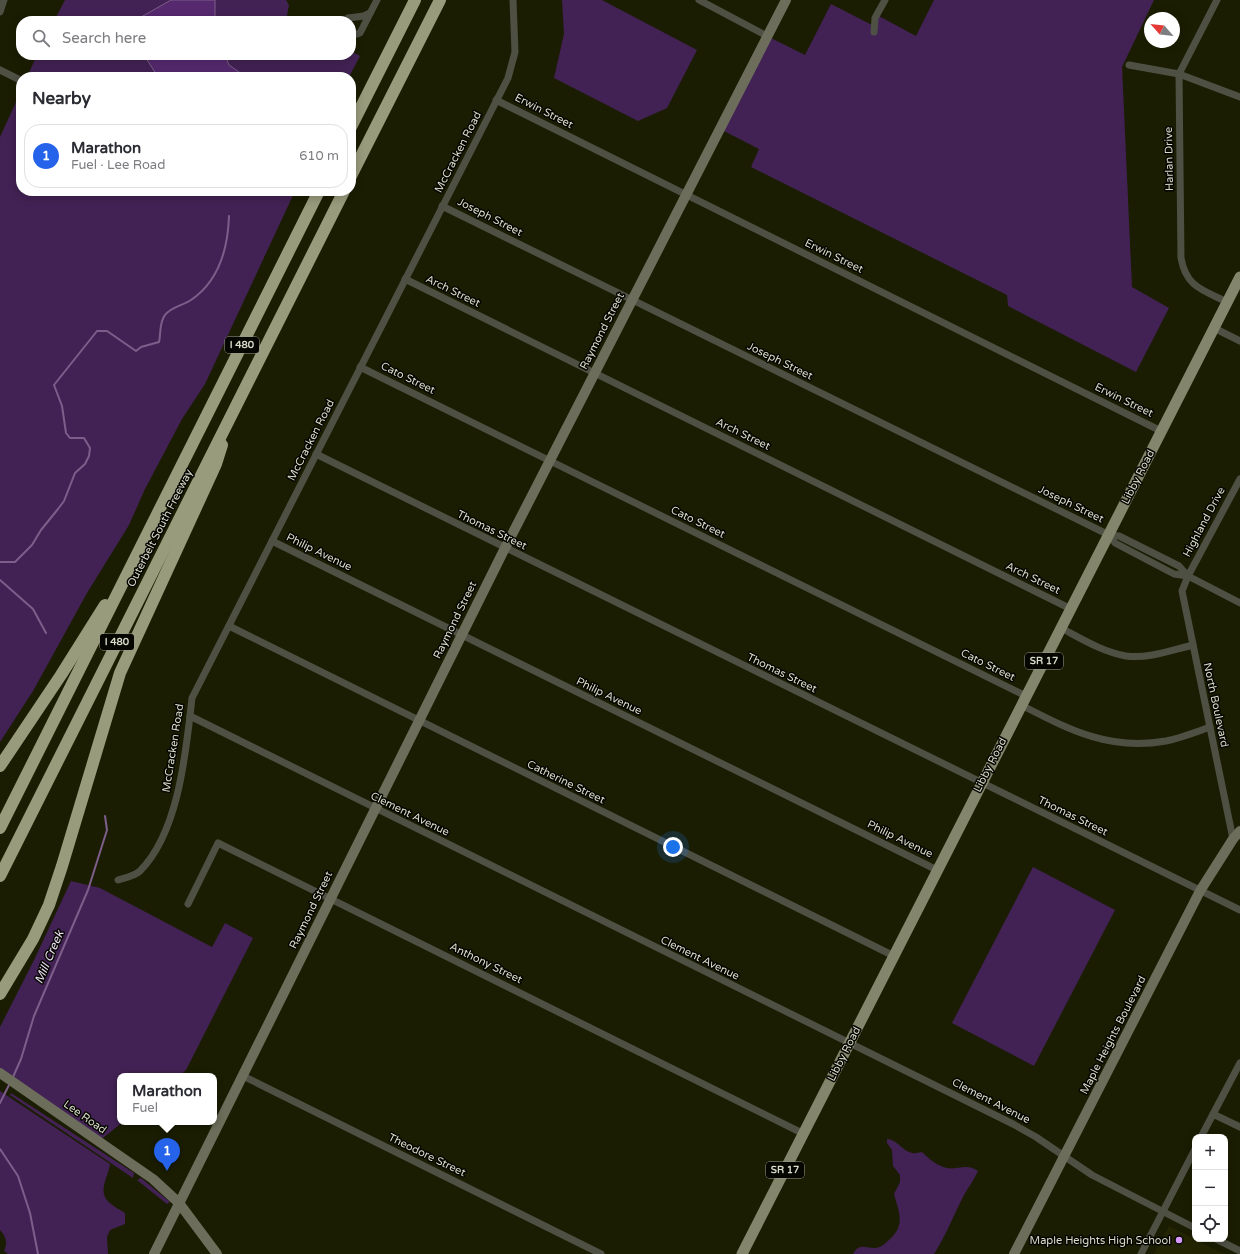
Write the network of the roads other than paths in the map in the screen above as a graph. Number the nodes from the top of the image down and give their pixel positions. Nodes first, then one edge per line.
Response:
1 (4, 0) edge
2 (378, 0) edge
3 (415, 0) edge
4 (440, 0) edge
5 (513, 0) edge
6 (699, 0) edge
7 (786, 0) edge
8 (885, 0) edge
9 (1217, 0) edge
10 (0, 12) edge
11 (370, 13) junction
12 (356, 17) edge
13 (874, 32) dead end
14 (356, 34) edge
15 (767, 36) junction
16 (1129, 65) dead end
17 (0, 70) edge
18 (1179, 74) junction
19 (16, 78) edge
20 (1240, 98) edge
21 (496, 100) junction
22 (356, 117) edge
23 (356, 166) edge
24 (686, 194) junction
25 (316, 196) edge
26 (341, 196) edge
27 (442, 206) junction
28 (1240, 277) edge
29 (405, 279) junction
30 (631, 300) junction
31 (1227, 302) junction
32 (1214, 328) junction
33 (1240, 341) edge
34 (360, 367) junction
35 (594, 373) junction
36 (234, 408) junction
37 (1161, 431) junction
38 (316, 454) junction
39 (550, 461) junction
40 (1240, 479) edge
41 (1109, 535) junction
42 (272, 541) junction
43 (504, 548) junction
44 (127, 573) junction
45 (1188, 576) junction
46 (1240, 603) edge
47 (1071, 609) junction
48 (228, 626) junction
49 (1061, 628) junction
50 (461, 635) junction
51 (1193, 645) junction
52 (1024, 701) junction
53 (190, 716) junction
54 (418, 721) junction
55 (1210, 727) junction
56 (0, 766) edge
57 (981, 784) junction
58 (375, 809) junction
59 (0, 828) edge
60 (1240, 831) edge
61 (1232, 839) junction
62 (937, 870) junction
63 (0, 876) edge
64 (118, 880) dead end
65 (1200, 891) junction
66 (331, 898) junction
67 (188, 904) dead end
68 (1240, 910) edge
69 (894, 956) junction
70 (0, 994) edge
71 (850, 1044) junction
72 (1240, 1063) edge
73 (0, 1073) edge
74 (243, 1076) junction
75 (1213, 1114) junction
76 (1240, 1127) edge
77 (804, 1134) junction
78 (1203, 1134) edge
79 (1192, 1155) edge
80 (1064, 1156) junction
81 (179, 1203) junction
82 (1162, 1211) junction
83 (1192, 1226) edge
84 (1222, 1242) edge
85 (1240, 1251) edge
86 (154, 1254) edge
87 (217, 1254) edge
88 (601, 1254) edge
89 (742, 1254) edge
90 (1014, 1254) edge
91 (1141, 1254) edge

1 - 10 street
2 - 11 street
3 - 22 highway
4 - 23 highway
5 - 21 street, McCracken Road
6 - 15 street
7 - 15 street, Raymond Street
8 - 13 street
9 - 18 street, Harlan Drive
11 - 12 street
11 - 14 street
15 - 24 street, Raymond Street
16 - 18 street
17 - 19 street
18 - 20 street
18 - 31 street, Harlan Drive
21 - 24 street, Erwin Street
21 - 27 street, McCracken Road
24 - 30 street, Raymond Street
24 - 37 street, Erwin Street
25 - 44 highway, Outerbelt South Freeway / I 480
26 - 36 highway, Outerbelt South Freeway / I 480
27 - 29 street, McCracken Road
27 - 30 street, Joseph Street
28 - 31 main road, Libby Road / SR 17
29 - 34 street, McCracken Road
29 - 35 street, Arch Street
30 - 35 street, Raymond Street
30 - 41 street, Joseph Street
31 - 32 main road, Libby Road / SR 17
32 - 33 street
32 - 37 main road, Libby Road / SR 17
34 - 38 street, McCracken Road
34 - 39 street, Cato Street
35 - 39 street, Raymond Street
35 - 47 street, Arch Street
36 - 63 highway, Outerbelt South Freeway / I 480
36 - 70 highway
37 - 41 main road, Libby Road / SR 17
38 - 42 street, McCracken Road
38 - 43 street, Thomas Street
39 - 43 street, Raymond Street
39 - 52 street, Cato Street
40 - 45 street, Highland Drive
41 - 45 street, Joseph Street
41 - 47 main road, Libby Road / SR 17
42 - 48 street, McCracken Road
42 - 50 street, Philip Avenue
43 - 50 street, Raymond Street
43 - 57 street, Thomas Street
44 - 56 highway
44 - 59 highway, Outerbelt South Freeway / I 480
45 - 46 street, Joseph Street
45 - 51 street, North Boulevard
47 - 49 main road, Libby Road / SR 17
48 - 53 street, McCracken Road
48 - 54 street, Catherine Street
49 - 51 street
49 - 52 main road, Libby Road / SR 17
50 - 54 street, Raymond Street
50 - 62 street, Philip Avenue
51 - 55 street, North Boulevard
52 - 55 street, Cato Street
52 - 57 main road, Libby Road / SR 17
53 - 58 street, Clement Avenue
53 - 64 street, McCracken Road
54 - 58 street, Raymond Street
54 - 69 street, Catherine Street
55 - 61 street, North Boulevard
57 - 62 main road, Libby Road / SR 17
57 - 65 street, Thomas Street
58 - 66 street, Raymond Street
58 - 71 street, Clement Avenue
60 - 61 street, Maple Heights Boulevard
61 - 65 street, Maple Heights Boulevard
62 - 69 main road, Libby Road / SR 17
65 - 68 street, Thomas Street
65 - 80 street, Maple Heights Boulevard
66 - 67 street, Anthony Street
66 - 74 street, Raymond Street
66 - 77 street, Anthony Street
69 - 71 main road, Libby Road / SR 17
71 - 77 main road, Libby Road / SR 17
71 - 80 street, Clement Avenue
72 - 75 street
73 - 81 street, Lee Road
74 - 81 street, Raymond Street
74 - 88 street, Theodore Street
75 - 76 street
75 - 78 street
77 - 89 main road, Libby Road / SR 17
79 - 82 street
80 - 82 street, Clement Avenue
80 - 90 street, Maple Heights Boulevard
81 - 86 street, Raymond Street
81 - 87 street, Lee Road
82 - 83 street, Clement Avenue
82 - 91 street
84 - 85 street

